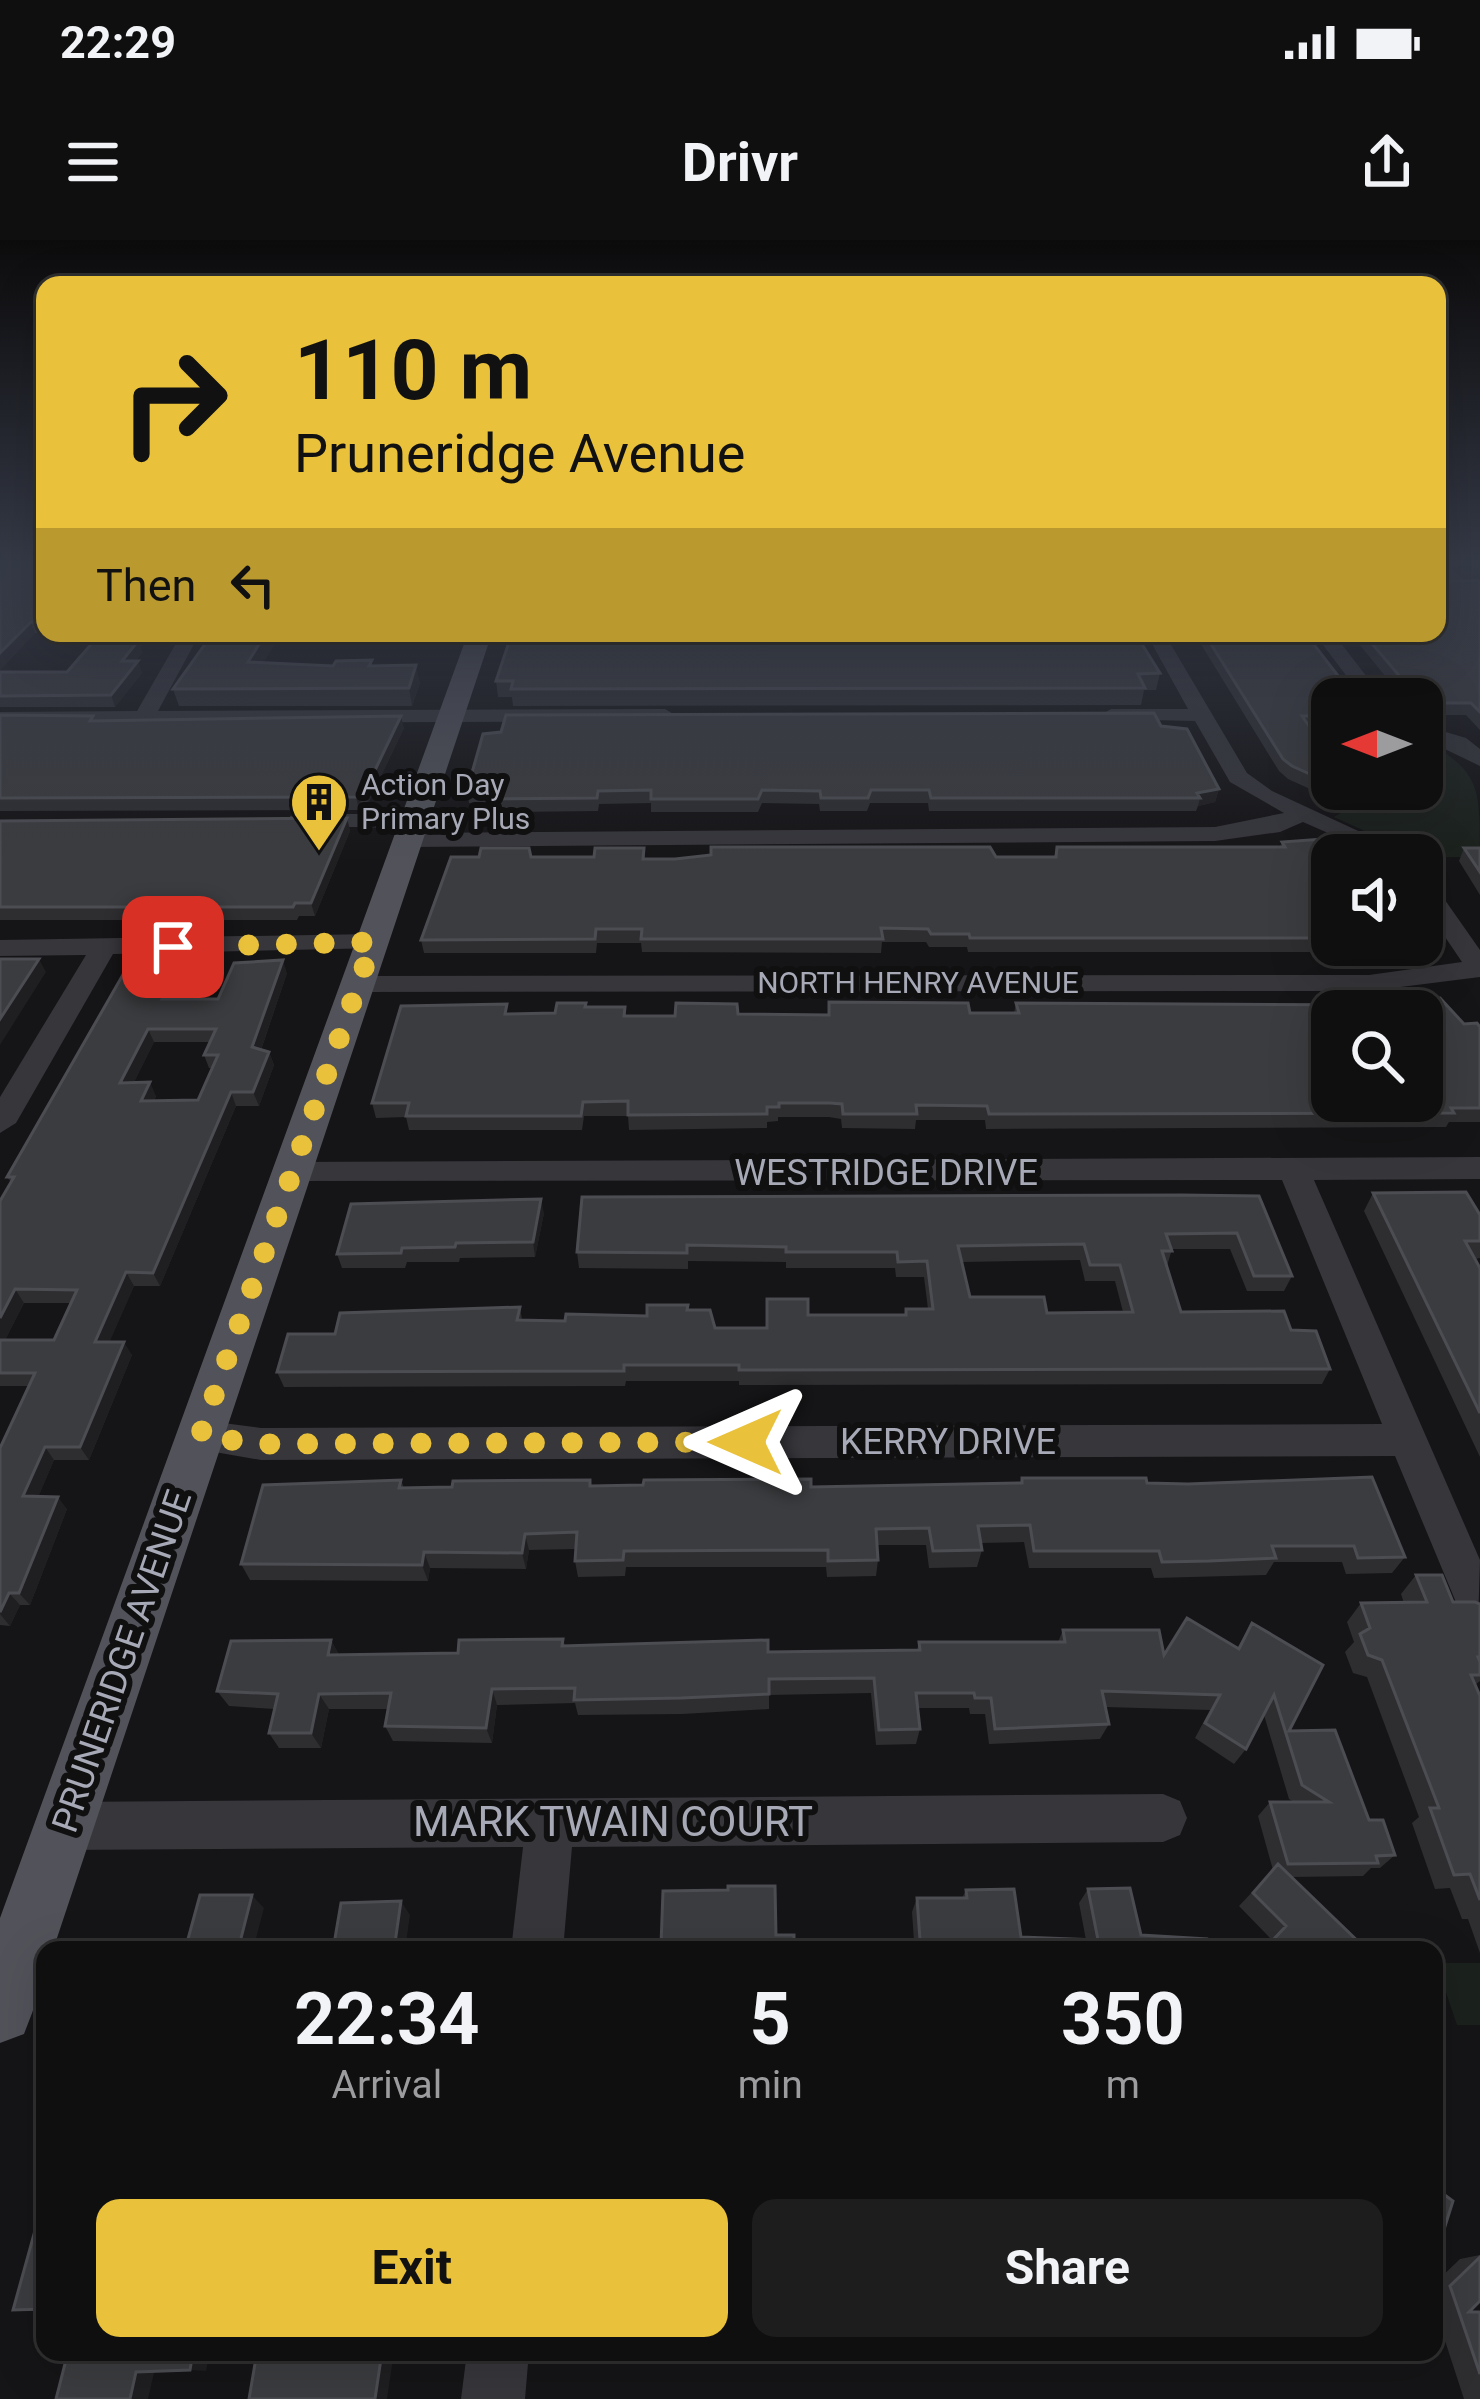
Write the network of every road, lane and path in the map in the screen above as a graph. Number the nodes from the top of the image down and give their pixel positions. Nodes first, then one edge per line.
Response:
1 (174, 663) edge
2 (469, 663) edge
3 (1172, 663) edge
4 (451, 715) junction
5 (682, 715) edge
6 (1086, 715) edge
7 (1203, 715) junction
8 (0, 718) edge
9 (144, 718) junction
10 (1443, 738) edge
11 (1480, 759) edge
12 (1302, 813) junction
13 (261, 821) edge
14 (410, 830) junction
15 (1350, 834) edge
16 (1443, 909) edge
17 (1469, 938) edge
18 (0, 948) edge
19 (103, 949) junction
20 (365, 963) junction
21 (1479, 969) edge
22 (0, 1123) edge
23 (1480, 1168) edge
24 (1295, 1172) junction
25 (291, 1173) junction
26 (200, 1436) junction
27 (1407, 1440) junction
28 (1478, 1605) edge
29 (1163, 1818) dead end
30 (550, 1822) junction
31 (63, 1826) junction
32 (538, 1941) edge
33 (0, 2010) edge
34 (497, 2361) edge
35 (493, 2399) edge

1 - 9 street
2 - 4 main road, PRUNERIDGE AVENUE
3 - 7 street
4 - 5 street
4 - 9 street
4 - 14 main road, PRUNERIDGE AVENUE
6 - 7 street
7 - 12 street
8 - 9 street
10 - 11 street
12 - 14 street
12 - 15 street
13 - 14 street
14 - 20 main road, PRUNERIDGE AVENUE
16 - 17 street
17 - 21 street
18 - 19 street, NORTH HENRY AVENUE
19 - 20 street, NORTH HENRY AVENUE
19 - 22 street
20 - 21 street, NORTH HENRY AVENUE
20 - 25 main road, PRUNERIDGE AVENUE
23 - 24 street, WESTRIDGE DRIVE
24 - 25 street, WESTRIDGE DRIVE
24 - 27 street
25 - 26 main road, PRUNERIDGE AVENUE
26 - 27 street, KERRY DRIVE
26 - 31 main road, PRUNERIDGE AVENUE
27 - 28 street
29 - 30 street, MARK TWAIN COURT
30 - 31 street, MARK TWAIN COURT
30 - 32 street
31 - 33 main road, PRUNERIDGE AVENUE
34 - 35 street

